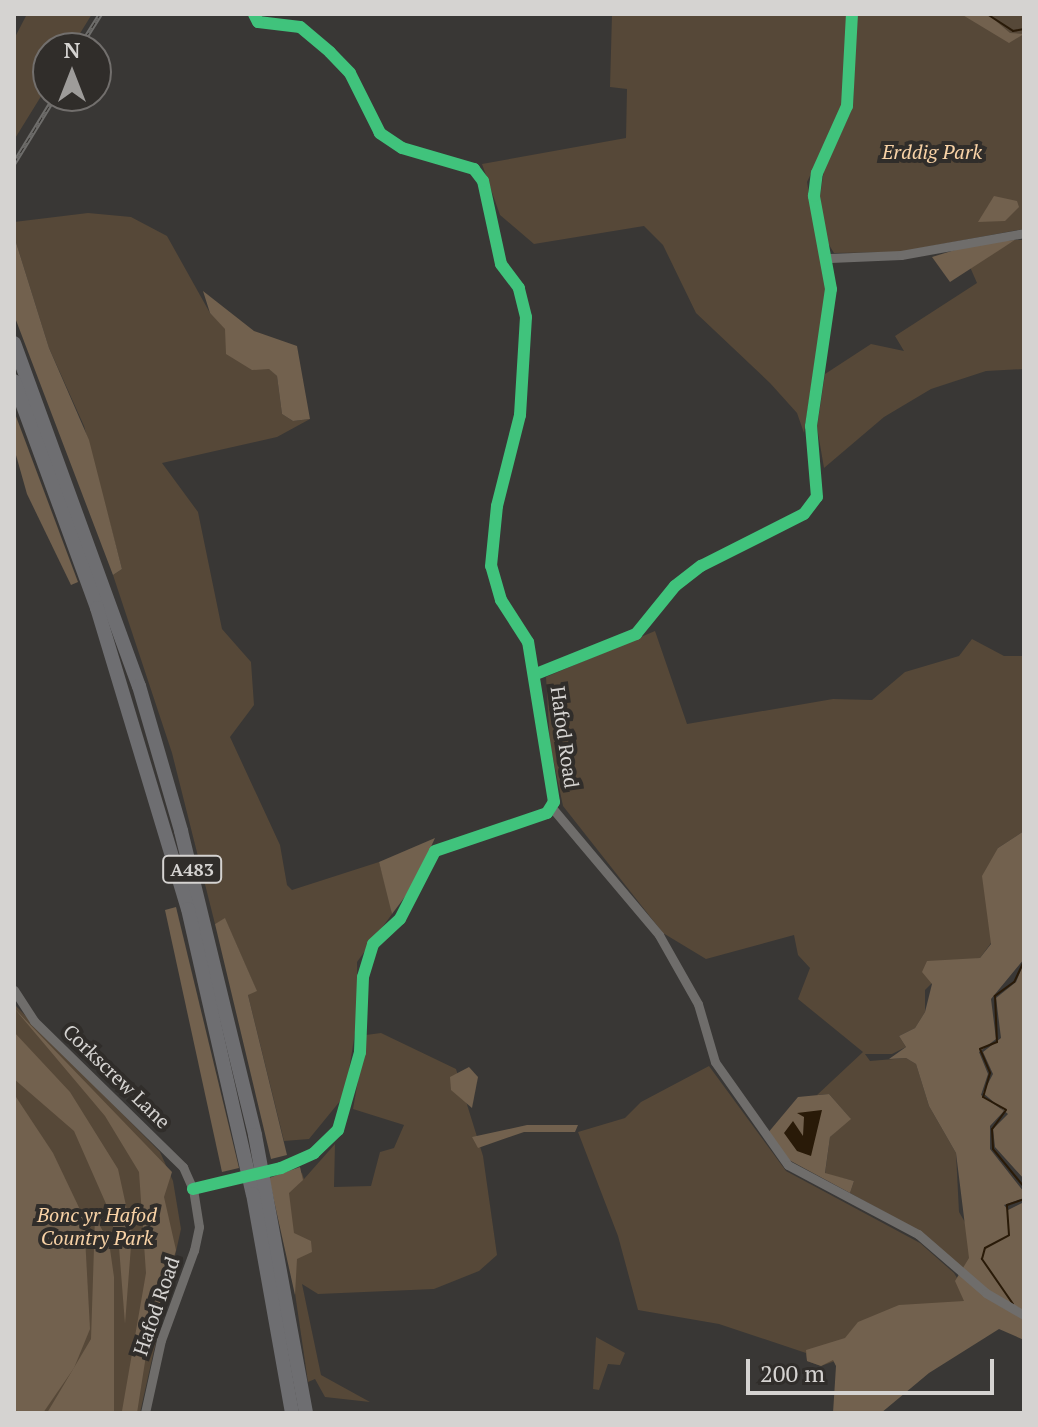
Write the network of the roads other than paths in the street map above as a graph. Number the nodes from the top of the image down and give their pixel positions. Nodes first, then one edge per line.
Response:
1 (254, 14) edge
2 (852, 14) edge
3 (1024, 233) edge
4 (830, 258) junction
5 (14, 343) edge
6 (14, 381) edge
7 (536, 674) junction
8 (553, 809) junction
9 (14, 990) edge
10 (193, 1189) junction
11 (1024, 1315) edge
12 (145, 1413) edge
13 (292, 1413) edge
14 (306, 1413) edge

1 - 7 street
2 - 4 street, Hafod Road
3 - 4 street
4 - 7 street, Hafod Road
5 - 14 highway, A483
6 - 13 highway, A483
7 - 8 street, Hafod Road
8 - 10 street, Hafod Road
8 - 11 street
9 - 10 street, Corkscrew Lane
10 - 12 street, Hafod Road

